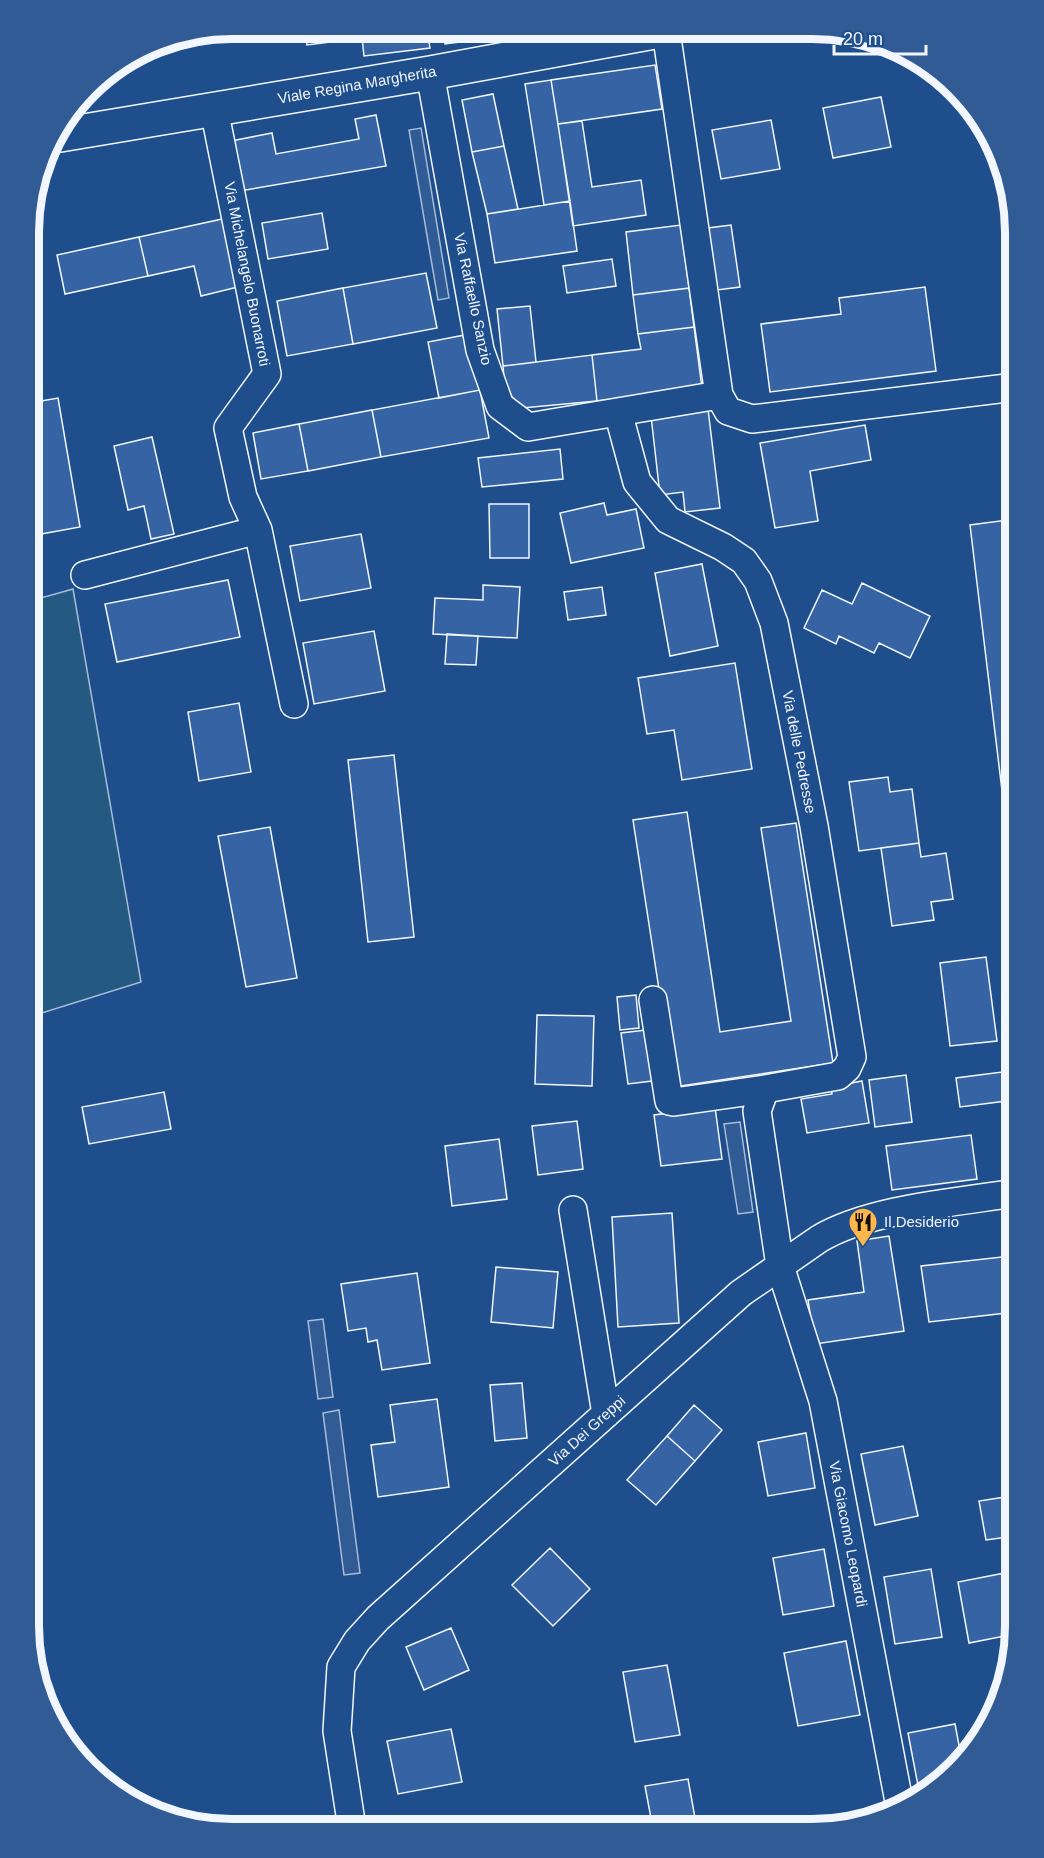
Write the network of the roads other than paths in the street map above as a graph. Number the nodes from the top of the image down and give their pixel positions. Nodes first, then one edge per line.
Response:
1 (616, 39) edge
2 (667, 39) edge
3 (429, 73) junction
4 (214, 109) junction
5 (66, 134) edge
6 (1005, 388) edge
7 (718, 395) junction
8 (618, 412) junction
9 (258, 530) junction
10 (85, 575) dead end
11 (294, 704) dead end
12 (653, 1000) dead end
13 (765, 1089) junction
14 (1005, 1195) edge
15 (573, 1210) dead end
16 (780, 1266) junction
17 (606, 1414) junction
18 (898, 1798) edge
19 (351, 1819) edge

1 - 3 street, Viale Regina Margherita
2 - 7 street
3 - 4 street, Viale Regina Margherita
3 - 8 street, Via Raffaello Sanzio
4 - 5 street, Viale Regina Margherita
4 - 9 street, Via Michelangelo Buonarroti
6 - 7 street
7 - 8 street, Via Raffaello Sanzio
8 - 13 street, Via delle Pedresse
9 - 10 street
9 - 11 street, Via Michelangelo Buonarroti
12 - 13 street, Via delle Pedresse
13 - 16 street
14 - 16 street, Via Dei Greppi
15 - 17 street
16 - 17 street, Via Dei Greppi
16 - 18 street, Via Giacomo Leopardi
17 - 19 street, Via Dei Greppi

